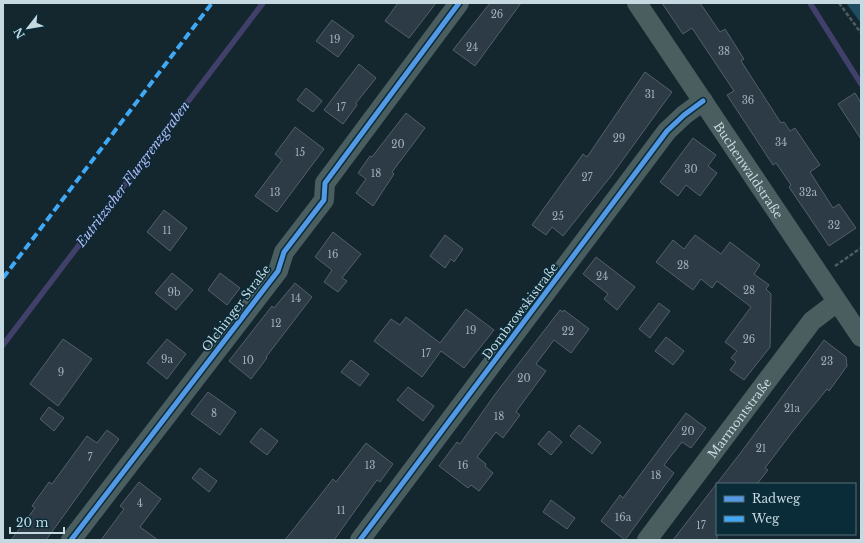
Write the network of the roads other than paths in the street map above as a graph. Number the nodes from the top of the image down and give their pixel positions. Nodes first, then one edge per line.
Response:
1 (459, 3) edge
2 (637, 3) edge
3 (703, 101) junction
4 (837, 302) junction
5 (861, 337) edge
6 (70, 540) edge
7 (360, 540) edge
8 (646, 540) edge

1 - 6 street, Olchinger Straße
2 - 3 street, Buchenwaldstraße
3 - 4 street, Buchenwaldstraße
3 - 7 street, Dombrowskistraße
4 - 5 street, Buchenwaldstraße
4 - 8 street, Marmontstraße

